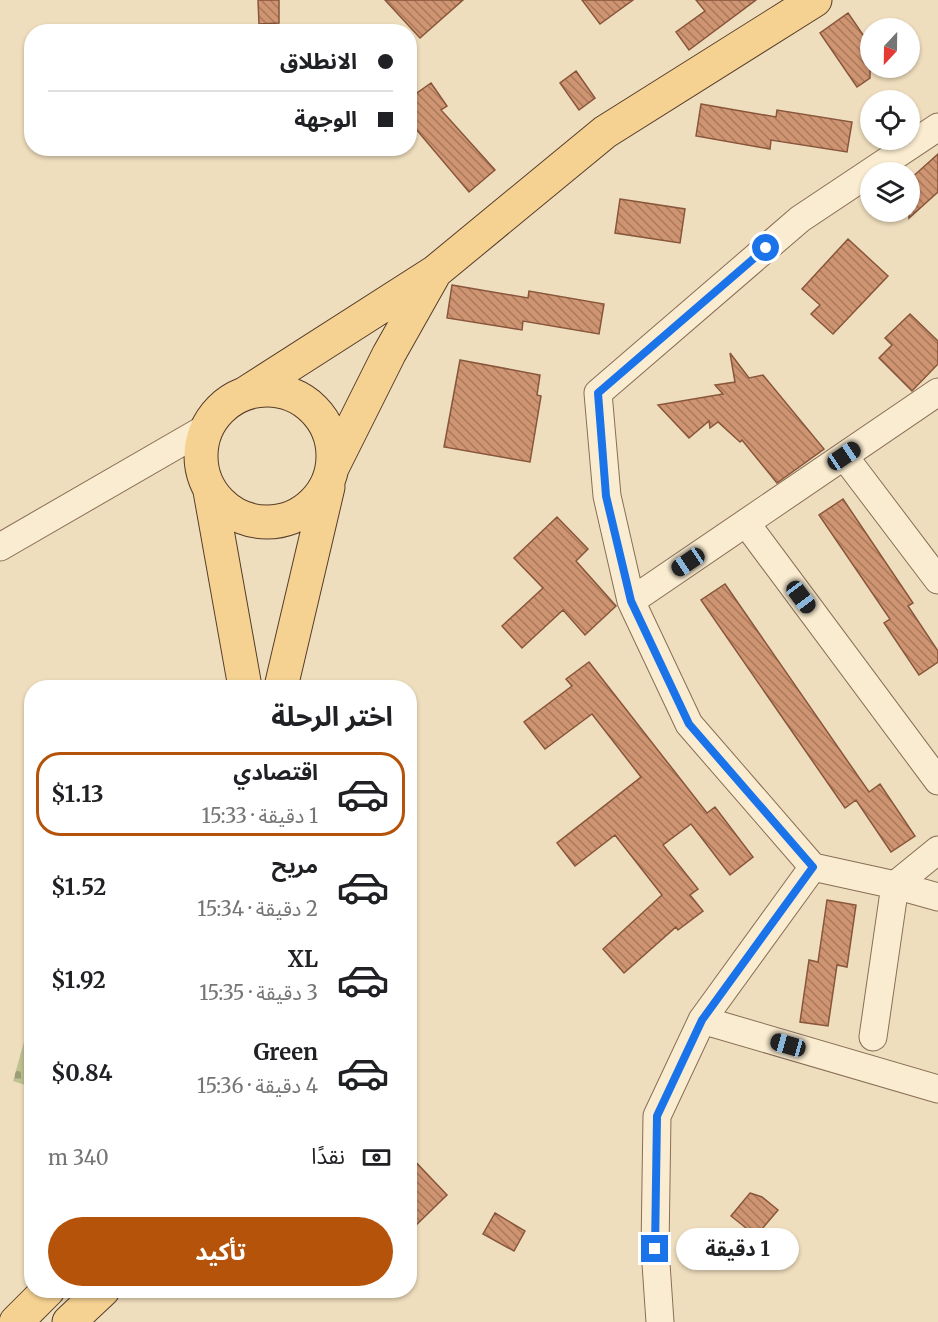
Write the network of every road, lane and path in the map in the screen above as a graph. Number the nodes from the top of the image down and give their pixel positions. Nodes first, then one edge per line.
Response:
1 (815, 0) edge
2 (938, 127) edge
3 (435, 272) junction
4 (938, 392) edge
5 (246, 393) junction
6 (206, 428) junction
7 (844, 456) junction
8 (331, 472) junction
9 (210, 490) junction
10 (746, 523) junction
11 (0, 547) edge
12 (938, 580) edge
13 (631, 601) junction
14 (243, 680) edge
15 (283, 680) edge
16 (938, 781) edge
17 (938, 850) edge
18 (813, 867) junction
19 (895, 885) junction
20 (938, 897) edge
21 (702, 1020) junction
22 (873, 1037) dead end
23 (938, 1089) edge
24 (40, 1298) edge
25 (94, 1298) edge
26 (16, 1322) edge
27 (69, 1322) edge
28 (660, 1322) edge

1 - 3 main road
2 - 13 street
3 - 5 main road
3 - 8 main road
4 - 7 street
5 - 6 main road
5 - 8 main road
6 - 9 main road
6 - 11 street
7 - 10 street
7 - 12 street
8 - 9 main road
8 - 15 main road
9 - 14 main road
10 - 13 street
10 - 16 street
13 - 18 street
17 - 19 street
18 - 19 street
18 - 21 street
19 - 20 street
19 - 22 street
21 - 23 street
21 - 28 street
24 - 26 main road
25 - 27 main road

